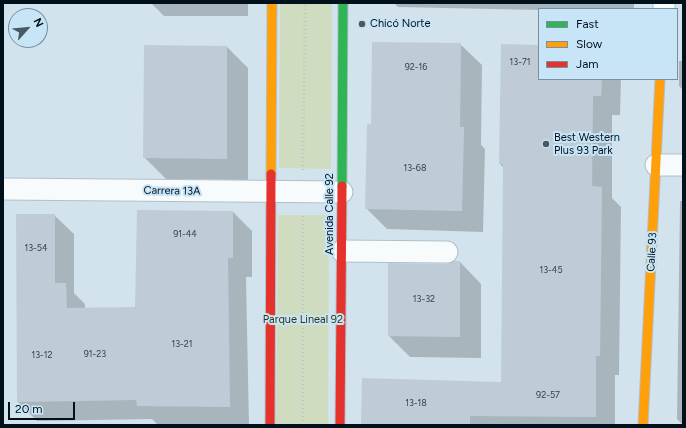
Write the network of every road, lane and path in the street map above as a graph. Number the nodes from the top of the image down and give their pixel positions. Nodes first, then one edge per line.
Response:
1 (272, 3) edge
2 (343, 3) edge
3 (660, 80) edge
4 (656, 165) junction
5 (683, 165) edge
6 (3, 189) edge
7 (271, 192) junction
8 (342, 192) junction
9 (342, 251) junction
10 (447, 252) dead end
11 (270, 425) edge
12 (340, 425) edge
13 (643, 425) edge

1 - 7 main road
2 - 8 main road, Avenida Calle 92
3 - 4 main road, Calle 93
4 - 5 street
4 - 13 main road, Calle 93
6 - 7 street, Carrera 13A
7 - 8 street, Carrera 13A
7 - 11 main road
8 - 9 main road, Avenida Calle 92
9 - 10 street
9 - 12 main road, Avenida Calle 92

